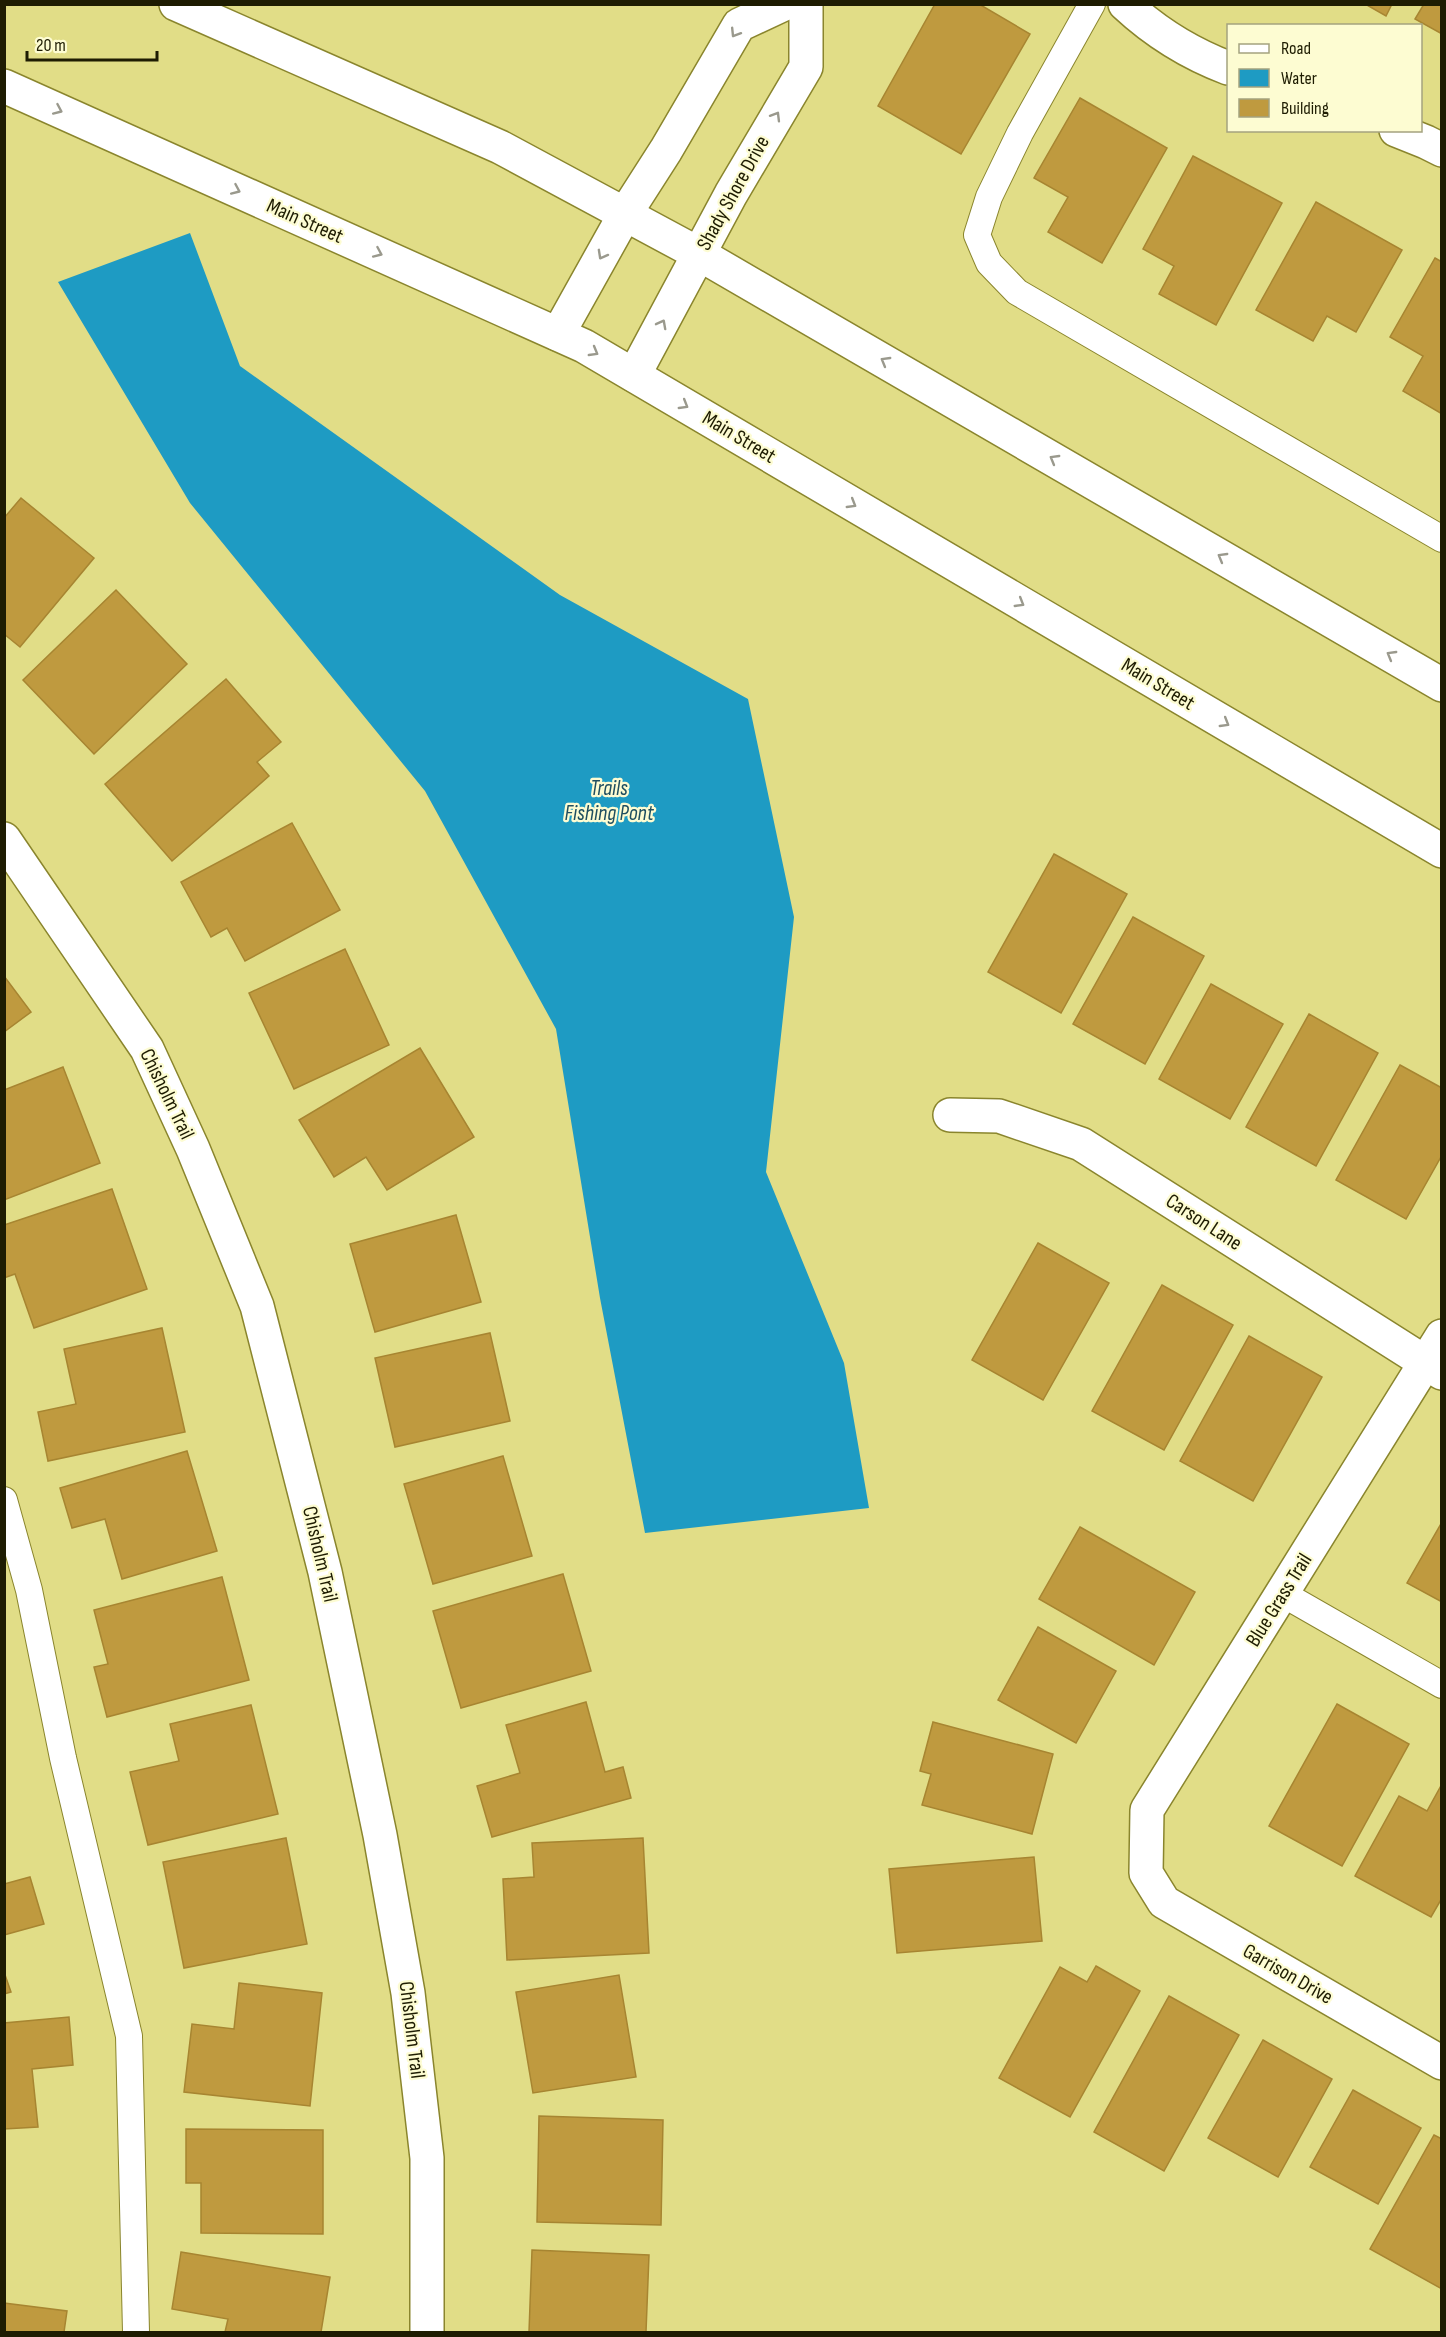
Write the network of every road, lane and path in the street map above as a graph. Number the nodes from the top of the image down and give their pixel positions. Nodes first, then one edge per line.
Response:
1 (176, 4) edge
2 (784, 4) edge
3 (806, 4) edge
4 (1092, 4) edge
5 (1125, 4) edge
6 (1227, 68) edge
7 (4, 86) edge
8 (1401, 132) edge
9 (1442, 150) edge
10 (625, 214) junction
11 (699, 254) junction
12 (558, 334) junction
13 (634, 375) junction
14 (1442, 539) edge
15 (1442, 685) edge
16 (4, 839) edge
17 (1442, 851) edge
18 (950, 1115) dead end
19 (1442, 1336) edge
20 (1434, 1368) edge
21 (4, 1500) edge
22 (1282, 1594) junction
23 (1442, 1684) edge
24 (1146, 1873) joint
25 (1442, 2063) edge
26 (136, 2332) edge
27 (427, 2332) edge

1 - 10 street
2 -> 10 street
11 -> 3 street, Shady Shore Drive
4 - 14 lane
5 - 6 street
7 -> 12 street, Main Street
8 - 9 street
10 - 11 street
10 -> 12 street
13 -> 11 street, Shady Shore Drive
15 -> 11 street
12 -> 13 street, Main Street
13 -> 17 street, Main Street
16 - 27 street, Chisholm Trail
18 - 20 street, Carson Lane
19 - 20 street, Blue Grass Trail
20 - 22 street, Blue Grass Trail
21 - 26 lane
22 - 23 lane
22 - 24 street, Blue Grass Trail
24 - 25 street, Garrison Drive

